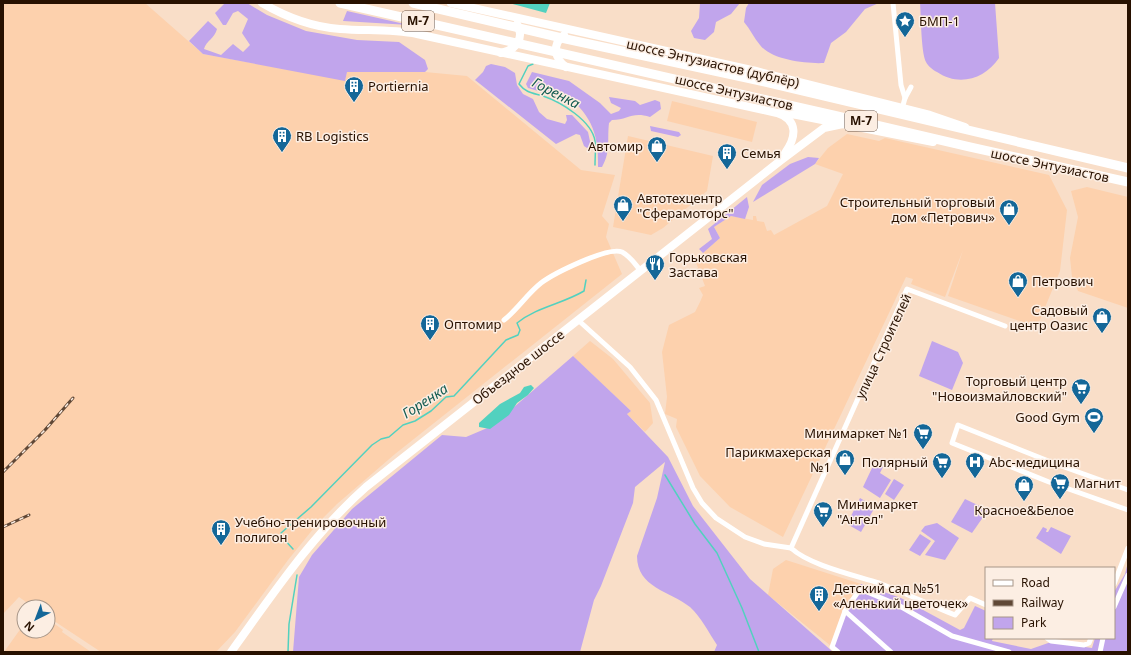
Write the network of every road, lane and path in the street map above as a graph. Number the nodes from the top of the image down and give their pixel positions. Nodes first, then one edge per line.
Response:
1 (262, 3) edge
2 (340, 3) edge
3 (413, 3) edge
4 (451, 3) edge
5 (893, 3) edge
6 (508, 16) junction
7 (574, 31) junction
8 (500, 53) junction
9 (567, 68) junction
10 (911, 87) dead end
11 (904, 98) junction
12 (902, 109) junction
13 (777, 113) junction
14 (843, 124) junction
15 (972, 132) junction
16 (970, 148) junction
17 (780, 160) junction
18 (1128, 168) edge
19 (1128, 182) edge
20 (640, 270) junction
21 (504, 320) dead end
22 (578, 320) junction
23 (1005, 326) dead end
24 (1128, 490) edge
25 (1128, 510) edge
26 (790, 548) junction
27 (1128, 548) edge
28 (1128, 575) edge
29 (1115, 581) edge
30 (985, 605) edge
31 (1115, 605) edge
32 (845, 611) junction
33 (1048, 639) edge
34 (1091, 639) edge
35 (1103, 639) edge
36 (231, 652) edge
37 (838, 652) edge
38 (891, 652) edge
39 (1009, 652) edge
40 (1100, 652) edge

1 - 8 main road
2 - 16 highway, шоссе Энтузиастов / М-7
3 - 15 highway, шоссе Энтузиастов / М-7
4 - 6 main road, шоссе Энтузиастов (дублёр)
5 - 11 street
6 - 7 main road, шоссе Энтузиастов (дублёр)
6 - 8 main road
7 - 9 main road
7 - 12 main road, шоссе Энтузиастов (дублёр)
8 - 9 main road
9 - 13 main road
10 - 11 street
11 - 12 street
12 - 15 main road, шоссе Энтузиастов (дублёр)
13 - 14 main road
13 - 17 main road
14 - 16 main road
14 - 17 main road, Объездное шоссе
15 - 18 highway, шоссе Энтузиастов / М-7
16 - 19 highway, шоссе Энтузиастов / М-7
17 - 20 main road, Объездное шоссе
20 - 21 street
20 - 22 main road, Объездное шоссе
22 - 26 street
22 - 36 main road, Объездное шоссе
23 - 26 street, улица Строителей
24 - 25 street
26 - 30 street
27 - 29 street
28 - 31 street
32 - 37 street
32 - 38 street
32 - 39 street
33 - 34 street
35 - 40 street

